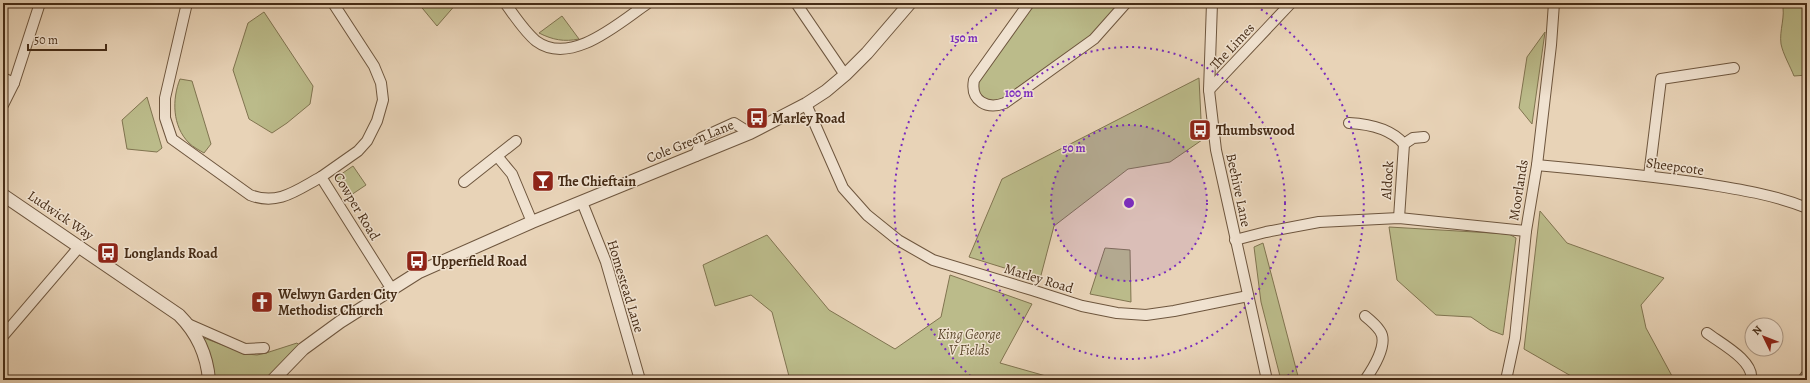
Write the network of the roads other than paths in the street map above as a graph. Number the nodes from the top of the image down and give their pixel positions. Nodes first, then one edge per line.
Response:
1 (40, 3) edge
2 (187, 3) edge
3 (333, 3) edge
4 (505, 3) edge
5 (648, 3) edge
6 (796, 3) edge
7 (910, 3) edge
8 (1029, 3) edge
9 (1126, 3) edge
10 (1212, 3) edge
11 (1291, 3) edge
12 (1554, 3) edge
13 (1734, 68) dead end
14 (845, 75) junction
15 (3, 78) edge
16 (14, 83) junction
17 (1209, 90) junction
18 (806, 104) junction
19 (3, 105) edge
20 (1349, 123) dead end
21 (1424, 137) dead end
22 (516, 141) dead end
23 (1404, 144) junction
24 (497, 156) junction
25 (1537, 165) junction
26 (1649, 176) junction
27 (321, 177) junction
28 (464, 182) dead end
29 (3, 195) edge
30 (582, 202) junction
31 (1807, 208) edge
32 (1399, 218) junction
33 (532, 222) junction
34 (1526, 230) junction
35 (1236, 240) junction
36 (80, 246) junction
37 (391, 288) junction
38 (1248, 296) junction
39 (1365, 316) dead end
40 (188, 324) junction
41 (1707, 333) dead end
42 (3, 336) edge
43 (264, 348) dead end
44 (1807, 376) edge
45 (209, 380) edge
46 (273, 380) edge
47 (640, 380) edge
48 (1267, 380) edge
49 (1365, 380) edge
50 (1506, 380) edge
51 (1751, 380) edge
52 (1804, 380) edge

1 - 16 street
2 - 27 street
3 - 27 street, Cowper Road
4 - 5 street
6 - 14 street
7 - 14 street, Cole Green Lane
8 - 9 street
10 - 17 street, Beehive Lane
11 - 17 street, The Limes
12 - 25 street, Moorlands
13 - 26 street
14 - 18 street, Cole Green Lane
15 - 16 street
16 - 19 street
17 - 35 street, Beehive Lane
18 - 30 street, Cole Green Lane
18 - 38 street, Marley Road
20 - 23 street, Aldock
21 - 23 street, Aldock
22 - 24 street
23 - 32 street, Aldock
24 - 28 street
24 - 33 street
25 - 26 street, Sheepcote
25 - 34 street, Moorlands
26 - 31 street, Sheepcote
27 - 37 street, Cowper Road
29 - 36 street, Ludwick Way
30 - 33 street, Cole Green Lane
30 - 47 street, Homestead Lane
32 - 34 street
32 - 35 street
33 - 37 street, Cole Green Lane
34 - 50 street, Moorlands
35 - 38 street, Beehive Lane
36 - 40 street, Ludwick Way
36 - 42 street
37 - 46 street, Cole Green Lane
38 - 48 street, Beehive Lane
39 - 49 street
40 - 43 street
40 - 45 street, Ludwick Way
41 - 51 street
44 - 52 street

